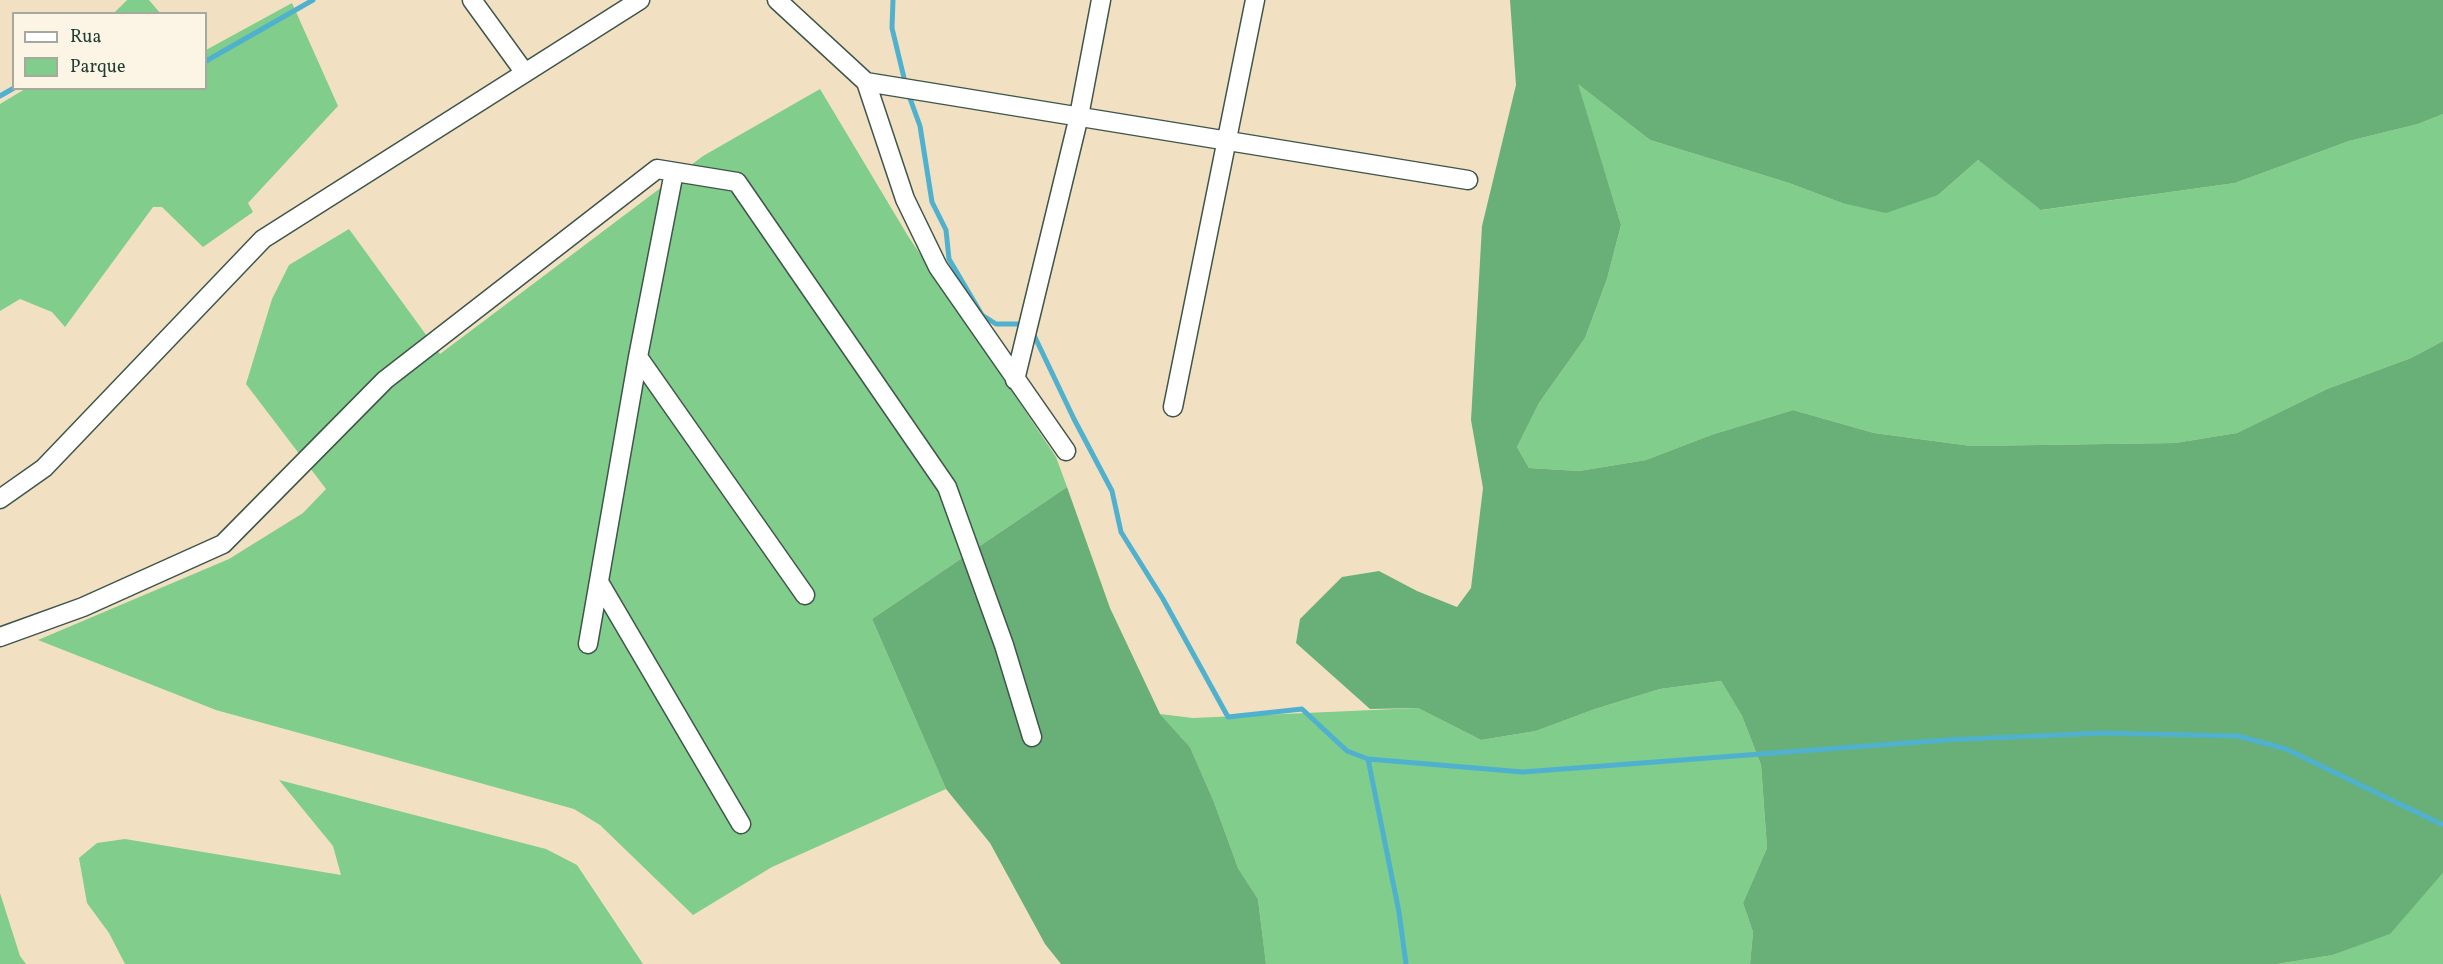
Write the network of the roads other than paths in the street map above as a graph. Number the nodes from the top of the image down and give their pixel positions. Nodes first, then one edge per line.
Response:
1 (472, 0) edge
2 (640, 0) edge
3 (777, 0) edge
4 (1101, 0) edge
5 (1255, 0) edge
6 (525, 73) junction
7 (866, 81) junction
8 (1079, 116) junction
9 (1227, 141) junction
10 (674, 172) junction
11 (1468, 180) dead end
12 (638, 357) junction
13 (1016, 380) junction
14 (1173, 407) dead end
15 (1066, 451) dead end
16 (0, 499) edge
17 (599, 582) junction
18 (804, 595) dead end
19 (0, 637) edge
20 (588, 644) dead end
21 (1032, 737) dead end
22 (741, 824) dead end

1 - 6 street
2 - 6 street
3 - 7 street
4 - 8 street
5 - 9 street
6 - 16 street
7 - 8 street
7 - 13 street
8 - 9 street
8 - 13 street
9 - 11 street
9 - 14 street
10 - 12 street
10 - 19 street
10 - 21 street
12 - 17 street
12 - 18 street
13 - 15 street
17 - 20 street
17 - 22 street

